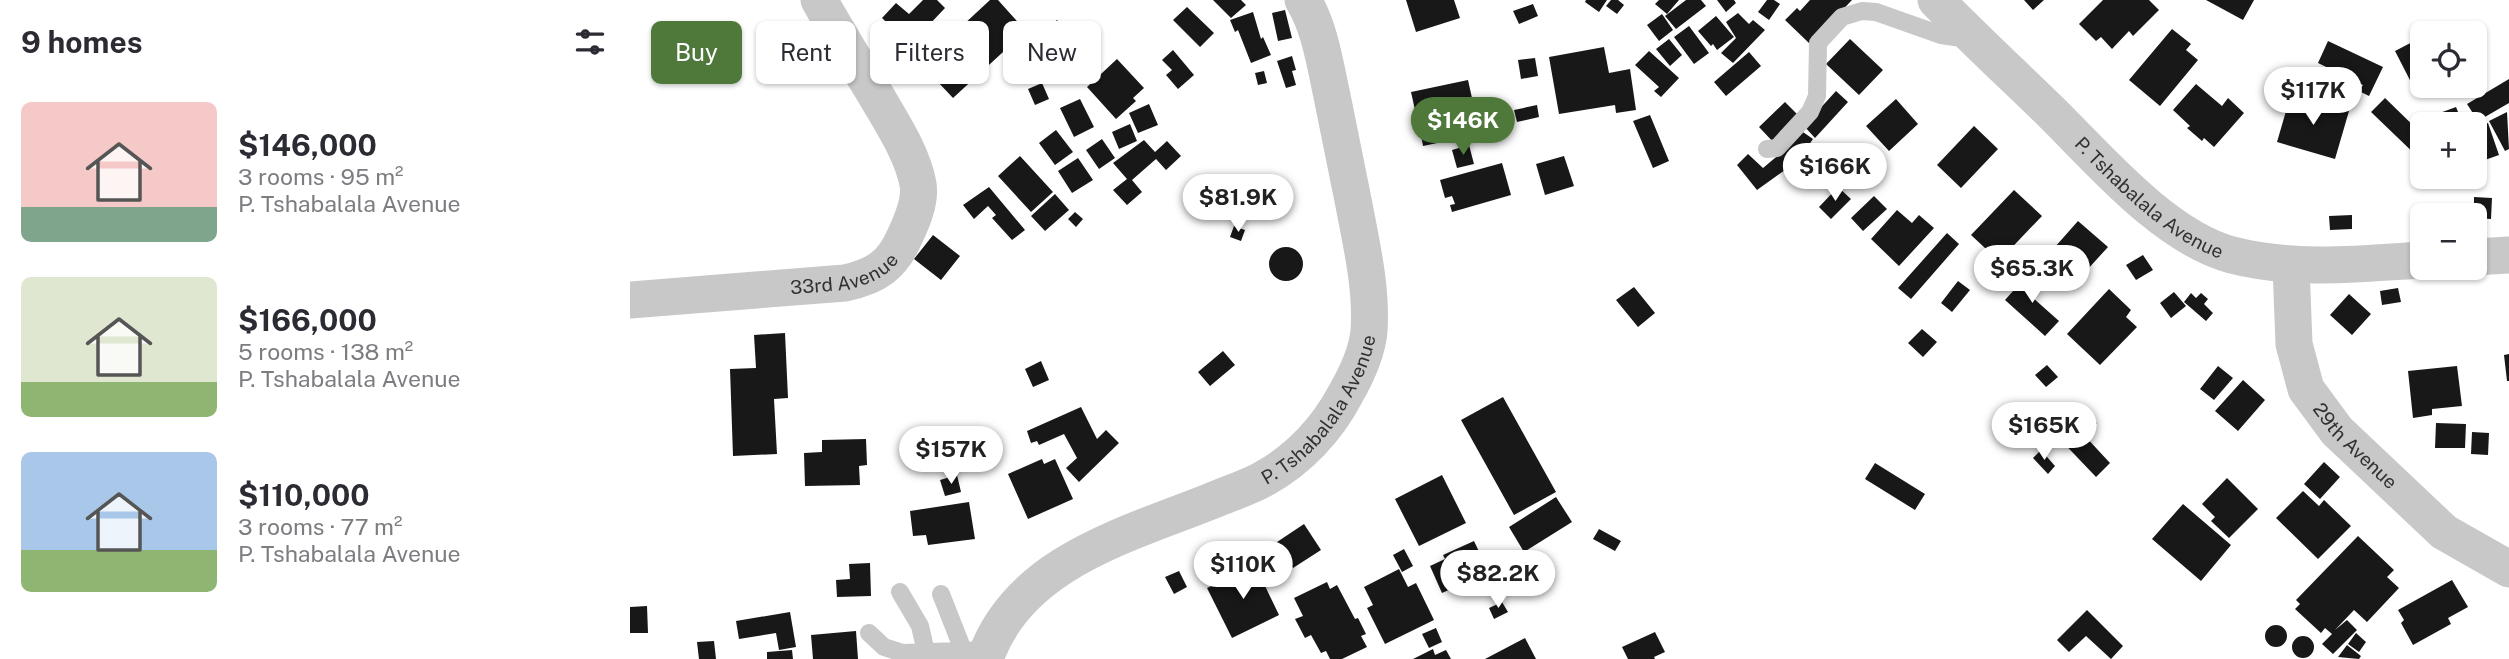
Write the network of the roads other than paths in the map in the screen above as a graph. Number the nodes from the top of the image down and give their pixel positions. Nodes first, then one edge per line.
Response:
1 (818, 0) edge
2 (1303, 0) edge
3 (1936, 0) edge
4 (1975, 40) junction
5 (1767, 149) dead end
6 (2509, 255) edge
7 (2487, 256) edge
8 (2410, 261) edge
9 (2291, 266) junction
10 (630, 300) edge
11 (2509, 569) edge
12 (900, 592) dead end
13 (942, 594) dead end
14 (869, 633) dead end
15 (926, 652) junction
16 (979, 653) edge

1 - 10 street, 33rd Avenue
2 - 16 street, P. Tshabalala Avenue
3 - 4 street, P. Tshabalala Avenue
4 - 5 lane
4 - 9 street, P. Tshabalala Avenue
6 - 7 street
8 - 9 street, P. Tshabalala Avenue
9 - 11 street, 29th Avenue
12 - 15 lane
13 - 16 lane
14 - 15 lane
15 - 16 lane

